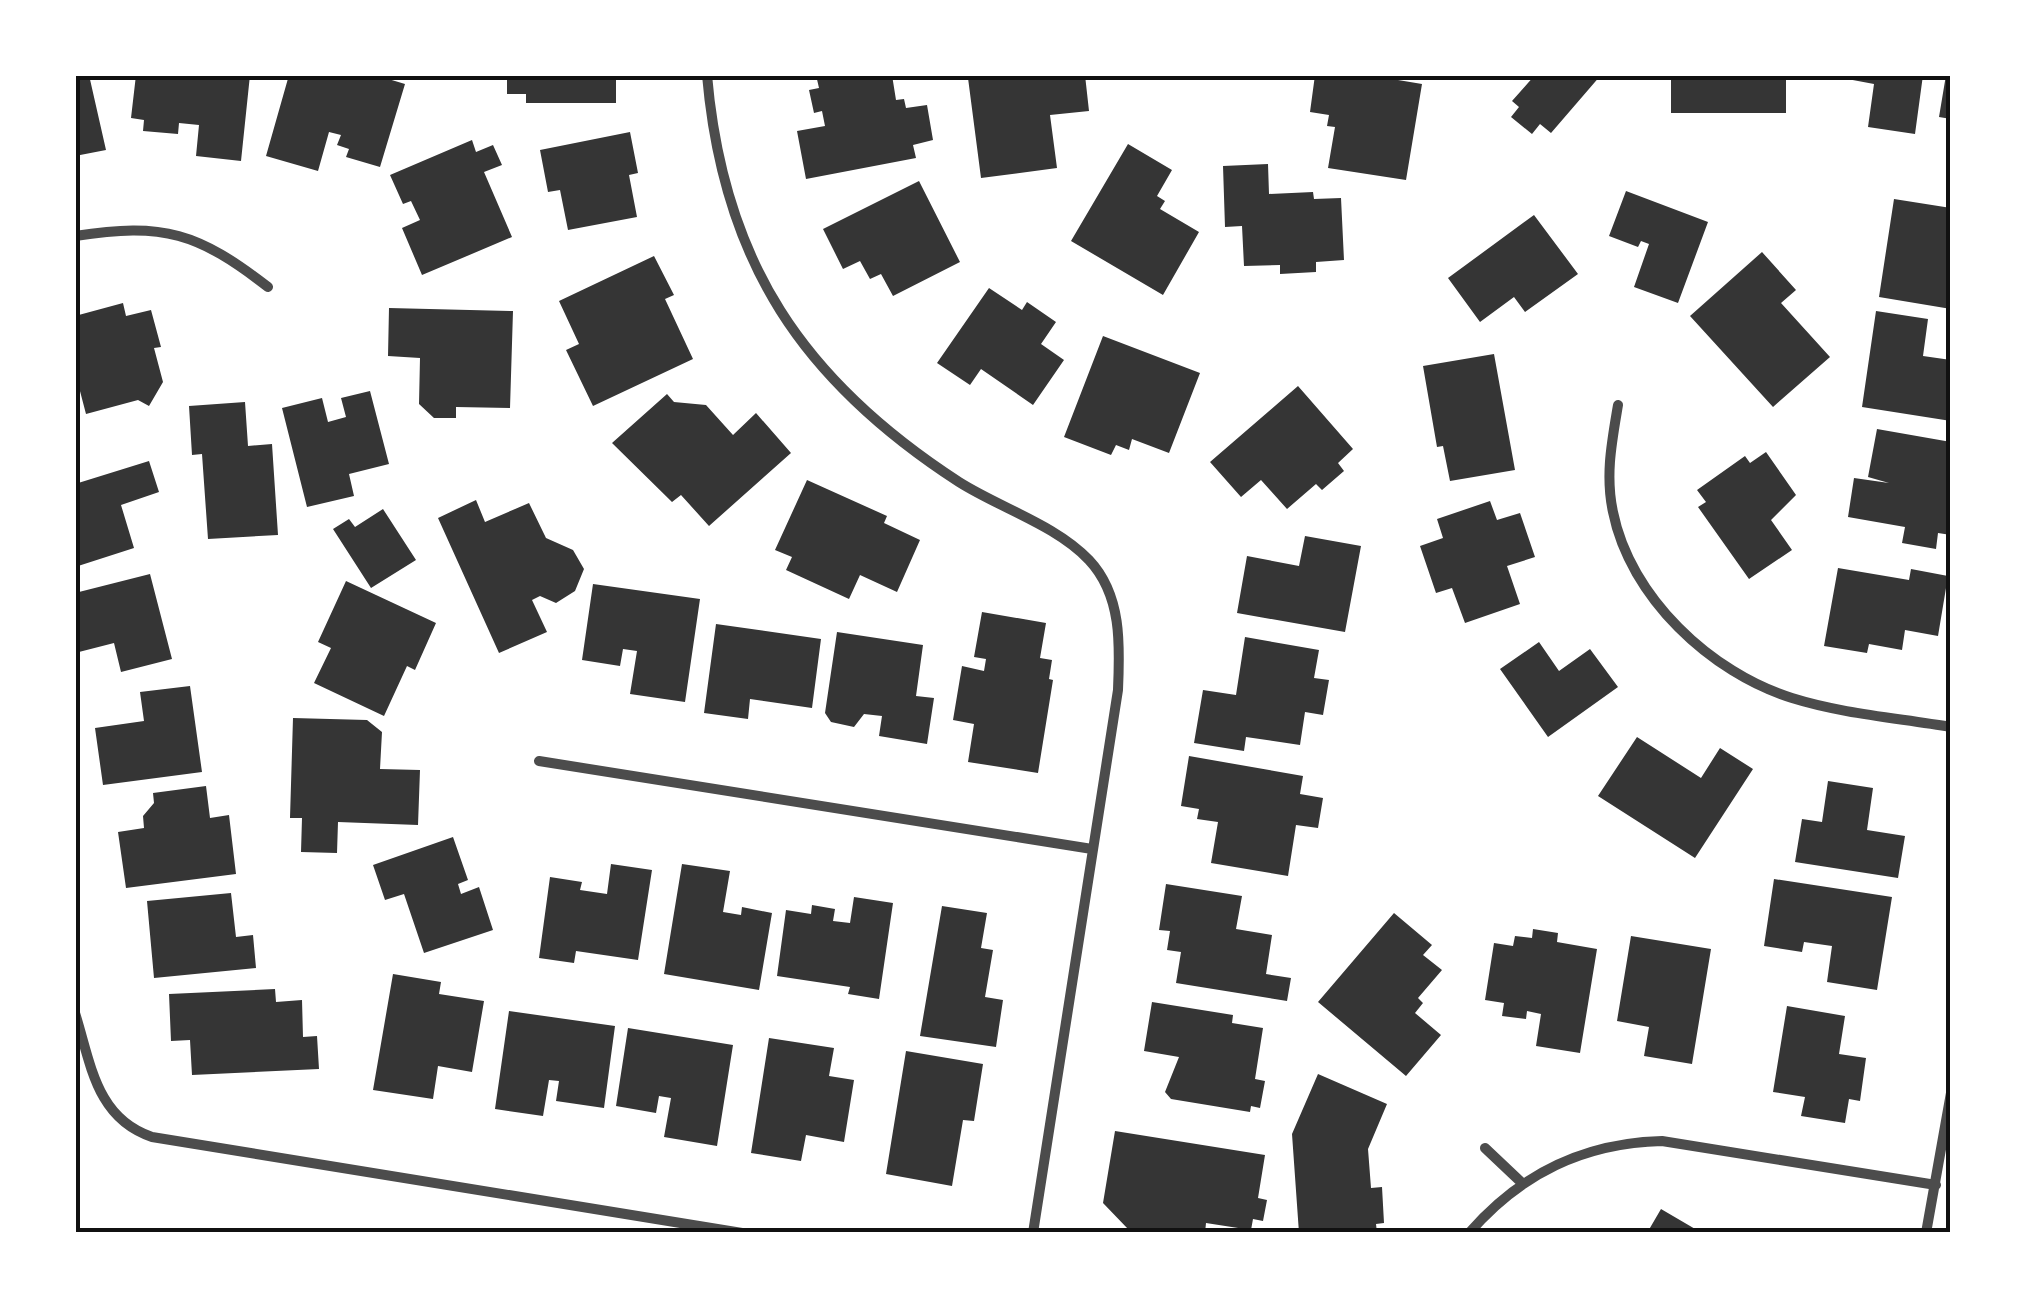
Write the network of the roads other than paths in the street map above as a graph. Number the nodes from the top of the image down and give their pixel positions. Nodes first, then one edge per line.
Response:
1 (706, 75) edge
2 (75, 236) edge
3 (268, 287) dead end
4 (1618, 405) dead end
5 (1951, 727) edge
6 (540, 761) dead end
7 (1092, 849) junction
8 (75, 1013) edge
9 (1951, 1093) edge
10 (1485, 1148) dead end
11 (1522, 1183) junction
12 (1936, 1185) junction
13 (742, 1233) edge
14 (1033, 1233) edge
15 (1470, 1233) edge
16 (1926, 1233) edge

1 - 7 street
2 - 3 street
4 - 5 street
6 - 7 street
7 - 14 street
8 - 13 street
9 - 12 street
10 - 11 street
11 - 12 street
11 - 15 street
12 - 16 street

